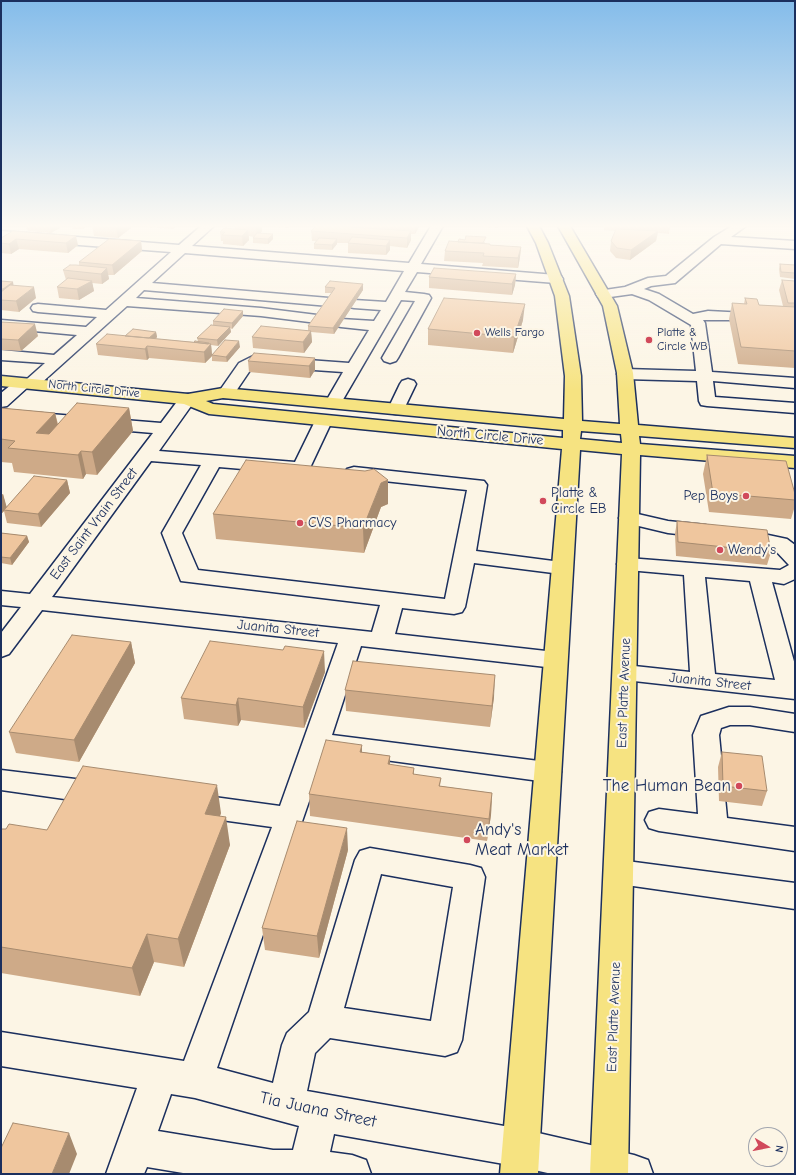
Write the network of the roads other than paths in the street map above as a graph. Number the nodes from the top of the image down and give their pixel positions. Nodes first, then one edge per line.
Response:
1 (670, 280) edge
2 (146, 281) edge
3 (403, 281) edge
4 (556, 281) edge
5 (596, 281) edge
6 (661, 281) edge
7 (140, 286) junction
8 (633, 290) junction
9 (654, 297) junction
10 (392, 300) junction
11 (607, 300) junction
12 (123, 301) junction
13 (329, 302) edge
14 (354, 304) edge
15 (38, 308) dead end
16 (108, 314) junction
17 (742, 316) edge
18 (317, 319) edge
19 (690, 319) junction
20 (341, 323) edge
21 (1, 324) edge
22 (377, 326) junction
23 (89, 332) junction
24 (1, 355) edge
25 (390, 358) dead end
26 (58, 360) junction
27 (353, 368) junction
28 (625, 374) junction
29 (705, 376) junction
30 (1, 381) edge
31 (27, 383) junction
32 (795, 383) edge
33 (408, 384) dead end
34 (226, 393) junction
35 (188, 399) junction
36 (1, 402) edge
37 (333, 403) junction
38 (795, 408) edge
39 (396, 409) junction
40 (1, 415) edge
41 (323, 421) junction
42 (165, 429) junction
43 (571, 434) junction
44 (630, 438) junction
45 (795, 443) edge
46 (146, 455) junction
47 (213, 461) junction
48 (795, 462) edge
49 (340, 472) edge
50 (629, 518) junction
51 (465, 556) junction
52 (795, 560) edge
53 (628, 564) junction
54 (561, 568) junction
55 (694, 570) junction
56 (795, 570) edge
57 (760, 575) junction
58 (1, 598) edge
59 (393, 600) junction
60 (35, 602) junction
61 (352, 637) junction
62 (381, 641) junction
63 (1, 649) edge
64 (555, 660) junction
65 (625, 673) junction
66 (703, 681) junction
67 (792, 691) edge
68 (795, 722) edge
69 (316, 742) junction
70 (547, 772) junction
71 (1, 780) edge
72 (126, 796) edge
73 (165, 802) edge
74 (290, 818) junction
75 (659, 820) dead end
76 (713, 827) junction
77 (795, 838) edge
78 (619, 872) junction
79 (795, 896) edge
80 (323, 1021) junction
81 (1, 1049) edge
82 (159, 1075) junction
83 (196, 1080) junction
84 (303, 1109) junction
85 (130, 1160) edge
86 (520, 1161) edge
87 (307, 1169) junction
88 (617, 1173) edge
89 (352, 1174) edge

1 - 9 street
2 - 7 street
3 - 10 street
4 - 43 main road
5 - 11 main road, East Platte Avenue
6 - 8 street
7 - 12 street
7 - 13 street
8 - 9 street
8 - 11 street
9 - 11 street
9 - 19 street
10 - 14 street
10 - 22 street
10 - 25 street
11 - 28 main road, East Platte Avenue
12 - 16 street
12 - 18 street
15 - 16 street
16 - 23 street
17 - 19 street
19 - 29 street
20 - 22 street
21 - 23 street
22 - 27 street
23 - 26 street
24 - 26 street
26 - 31 street
27 - 34 street
27 - 37 street
28 - 29 street
28 - 44 main road, East Platte Avenue
29 - 32 street
29 - 38 street
30 - 31 main road, North Circle Drive
31 - 35 main road, North Circle Drive
31 - 36 street
33 - 39 street
34 - 35 main road, North Circle Drive
34 - 37 main road, North Circle Drive
35 - 41 main road, North Circle Drive
35 - 42 street, East Saint Vrain Street
37 - 39 main road, North Circle Drive
39 - 43 main road, North Circle Drive
40 - 42 street
41 - 43 main road, North Circle Drive
41 - 47 street
42 - 46 street, East Saint Vrain Street
43 - 44 main road, North Circle Drive
43 - 54 main road
44 - 45 main road, North Circle Drive
44 - 48 main road, North Circle Drive
44 - 50 main road, East Platte Avenue
46 - 47 street
46 - 60 street, East Saint Vrain Street
47 - 59 street
49 - 51 street
50 - 52 street
50 - 53 main road, East Platte Avenue
51 - 54 street
51 - 59 street
53 - 55 street
53 - 65 main road, East Platte Avenue
54 - 64 main road
55 - 57 street
55 - 66 street
56 - 57 street
57 - 67 street
58 - 60 street, Juanita Street
59 - 62 street
60 - 61 street, Juanita Street
60 - 63 street, East Saint Vrain Street
61 - 62 street, Juanita Street
61 - 69 street
62 - 64 street, Juanita Street
64 - 70 main road
65 - 66 street, Juanita Street
65 - 78 main road, East Platte Avenue
66 - 67 street, Juanita Street
68 - 76 street
69 - 70 street
69 - 74 street
70 - 86 main road
71 - 72 street
73 - 74 street
74 - 83 street
75 - 76 street
76 - 77 street
78 - 79 street
78 - 88 main road, East Platte Avenue
80 - 80 street
80 - 84 street
81 - 82 street, Tia Juana Street
82 - 83 street, Tia Juana Street
82 - 85 street
83 - 84 street, Tia Juana Street
84 - 86 street, Tia Juana Street
84 - 87 street
85 - 87 street
86 - 88 street, Tia Juana Street
87 - 89 street

